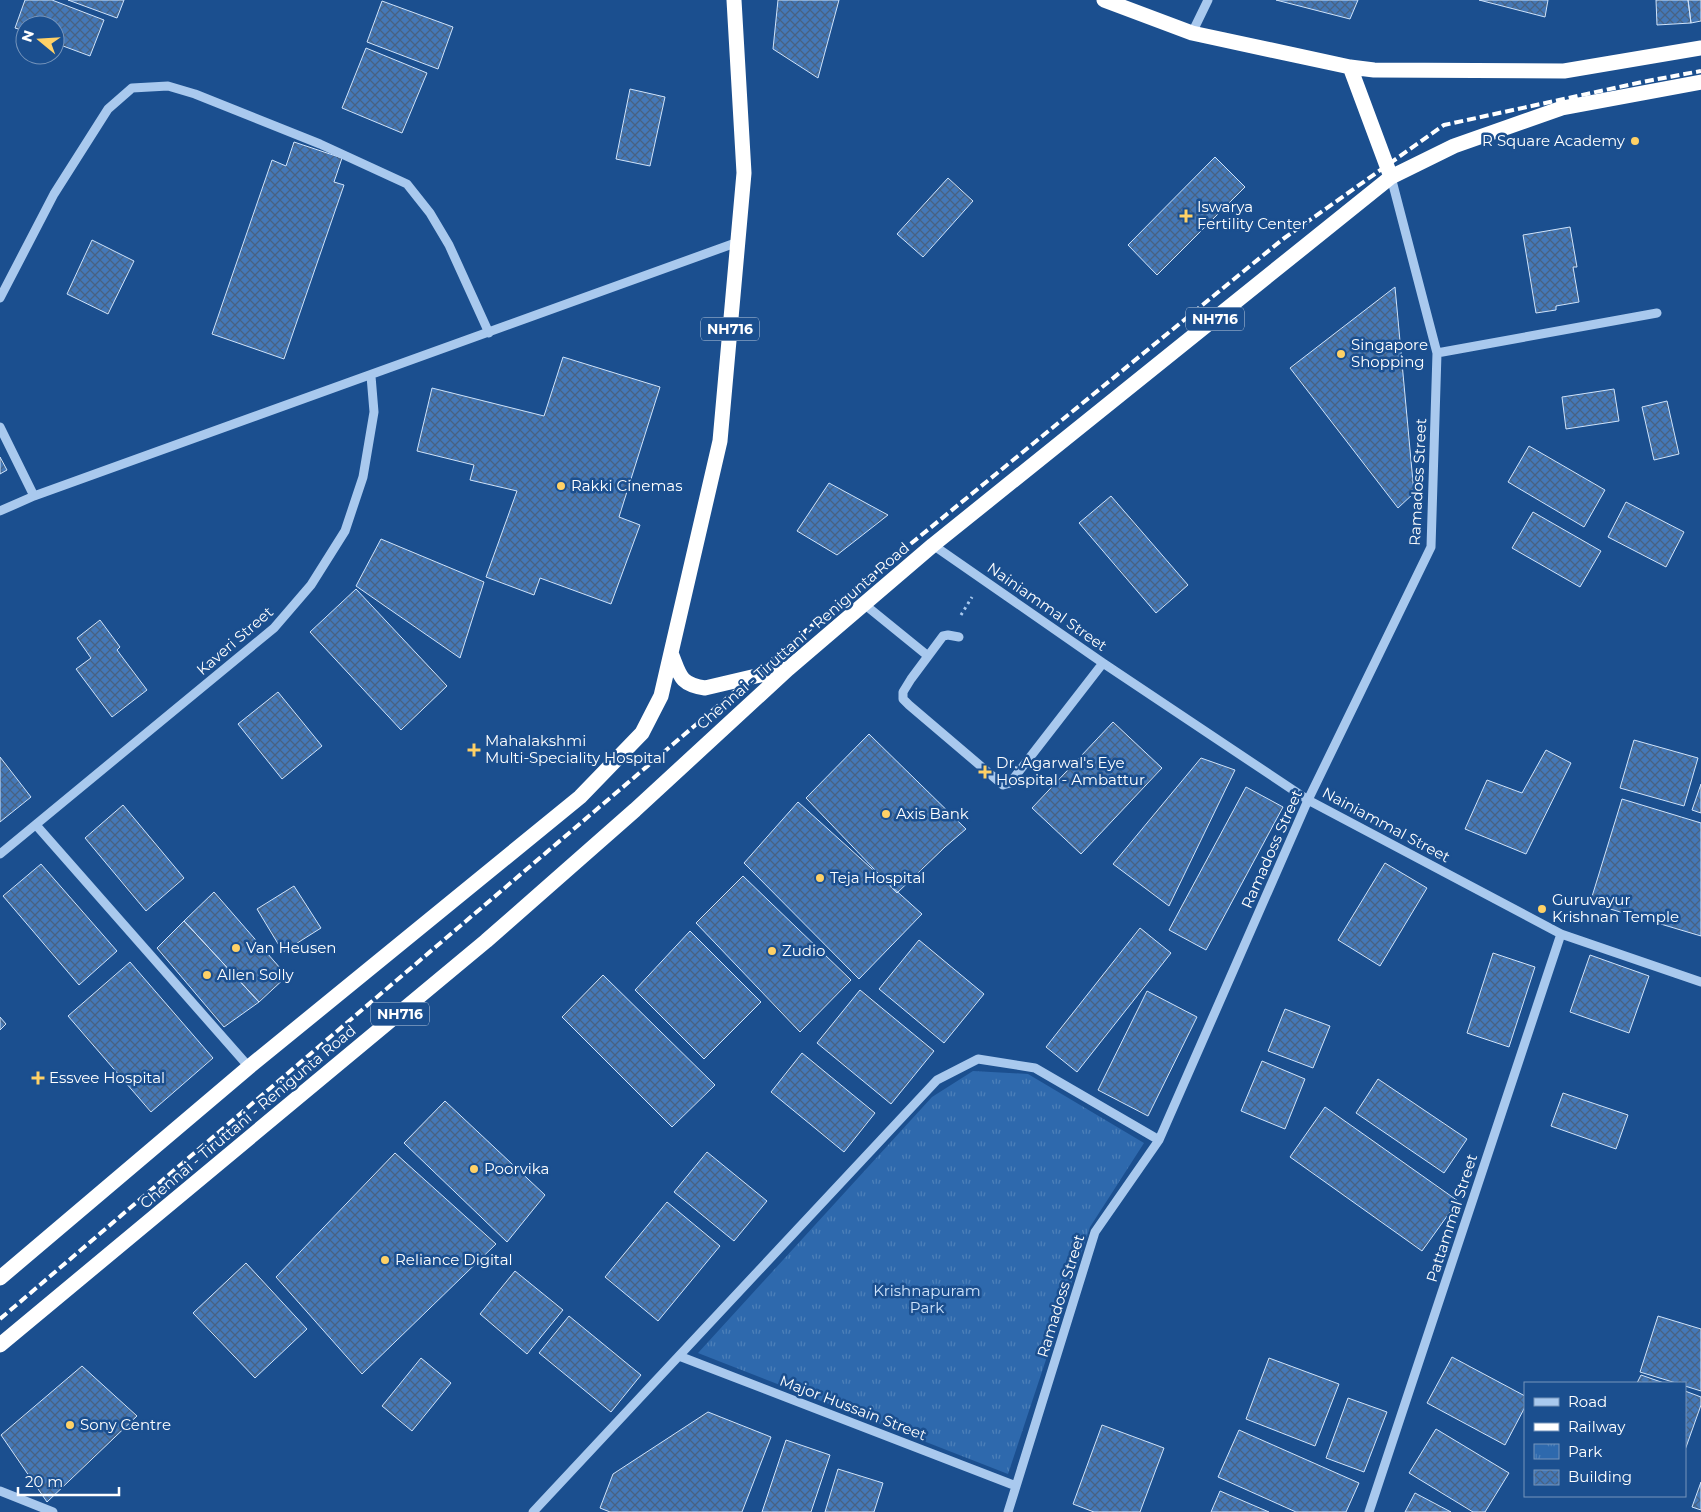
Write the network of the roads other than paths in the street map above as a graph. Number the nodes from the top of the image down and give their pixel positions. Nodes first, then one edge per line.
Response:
1 (734, 0) edge
2 (1104, 0) edge
3 (1208, 0) edge
4 (1192, 33) junction
5 (1701, 48) edge
6 (1350, 67) junction
7 (1701, 82) edge
8 (1391, 178) junction
9 (738, 242) junction
10 (0, 298) edge
11 (1657, 313) dead end
12 (489, 333) junction
13 (1437, 353) junction
14 (371, 376) junction
15 (0, 427) edge
16 (34, 496) junction
17 (0, 511) edge
18 (933, 545) junction
19 (864, 604) junction
20 (959, 637) dead end
21 (671, 653) junction
22 (928, 656) junction
23 (1103, 663) junction
24 (788, 669) junction
25 (1308, 800) junction
26 (36, 825) junction
27 (0, 854) edge
28 (1561, 934) junction
29 (1701, 982) edge
30 (249, 1067) junction
31 (1159, 1140) junction
32 (0, 1278) edge
33 (0, 1345) edge
34 (679, 1356) junction
35 (1016, 1486) junction
36 (0, 1491) edge
37 (53, 1512) edge
38 (533, 1512) edge
39 (1008, 1512) edge
40 (1369, 1512) edge

1 - 9 highway, NH716
2 - 4 highway
3 - 4 street
4 - 6 highway
5 - 6 highway
6 - 8 highway
7 - 8 highway, Chennai - Tiruttani - Renigunta Road / NH716
8 - 13 street, Ramadoss Street
8 - 18 highway, Chennai - Tiruttani - Renigunta Road / NH716
9 - 12 street
9 - 21 highway, NH716
10 - 12 street
11 - 13 street
12 - 14 street
13 - 25 street, Ramadoss Street
14 - 16 street
14 - 26 street, Kaveri Street
15 - 16 street
16 - 17 street
18 - 19 highway, Chennai - Tiruttani - Renigunta Road / NH716
18 - 23 street, Nainiammal Street
19 - 22 street
19 - 24 highway, Chennai - Tiruttani - Renigunta Road / NH716
20 - 22 street
21 - 24 highway
21 - 30 highway, NH716
22 - 23 street
23 - 25 street, Nainiammal Street
24 - 33 highway, Chennai - Tiruttani - Renigunta Road / NH716
25 - 28 street, Nainiammal Street
25 - 31 street, Ramadoss Street
26 - 27 street, Kaveri Street
26 - 30 street
28 - 29 street, Nainiammal Street
28 - 40 street, Pattammal Street
30 - 32 highway, NH716
31 - 34 street
31 - 35 street, Ramadoss Street
34 - 35 street, Major Hussain Street
34 - 38 street
35 - 39 street, Ramadoss Street
36 - 37 street

